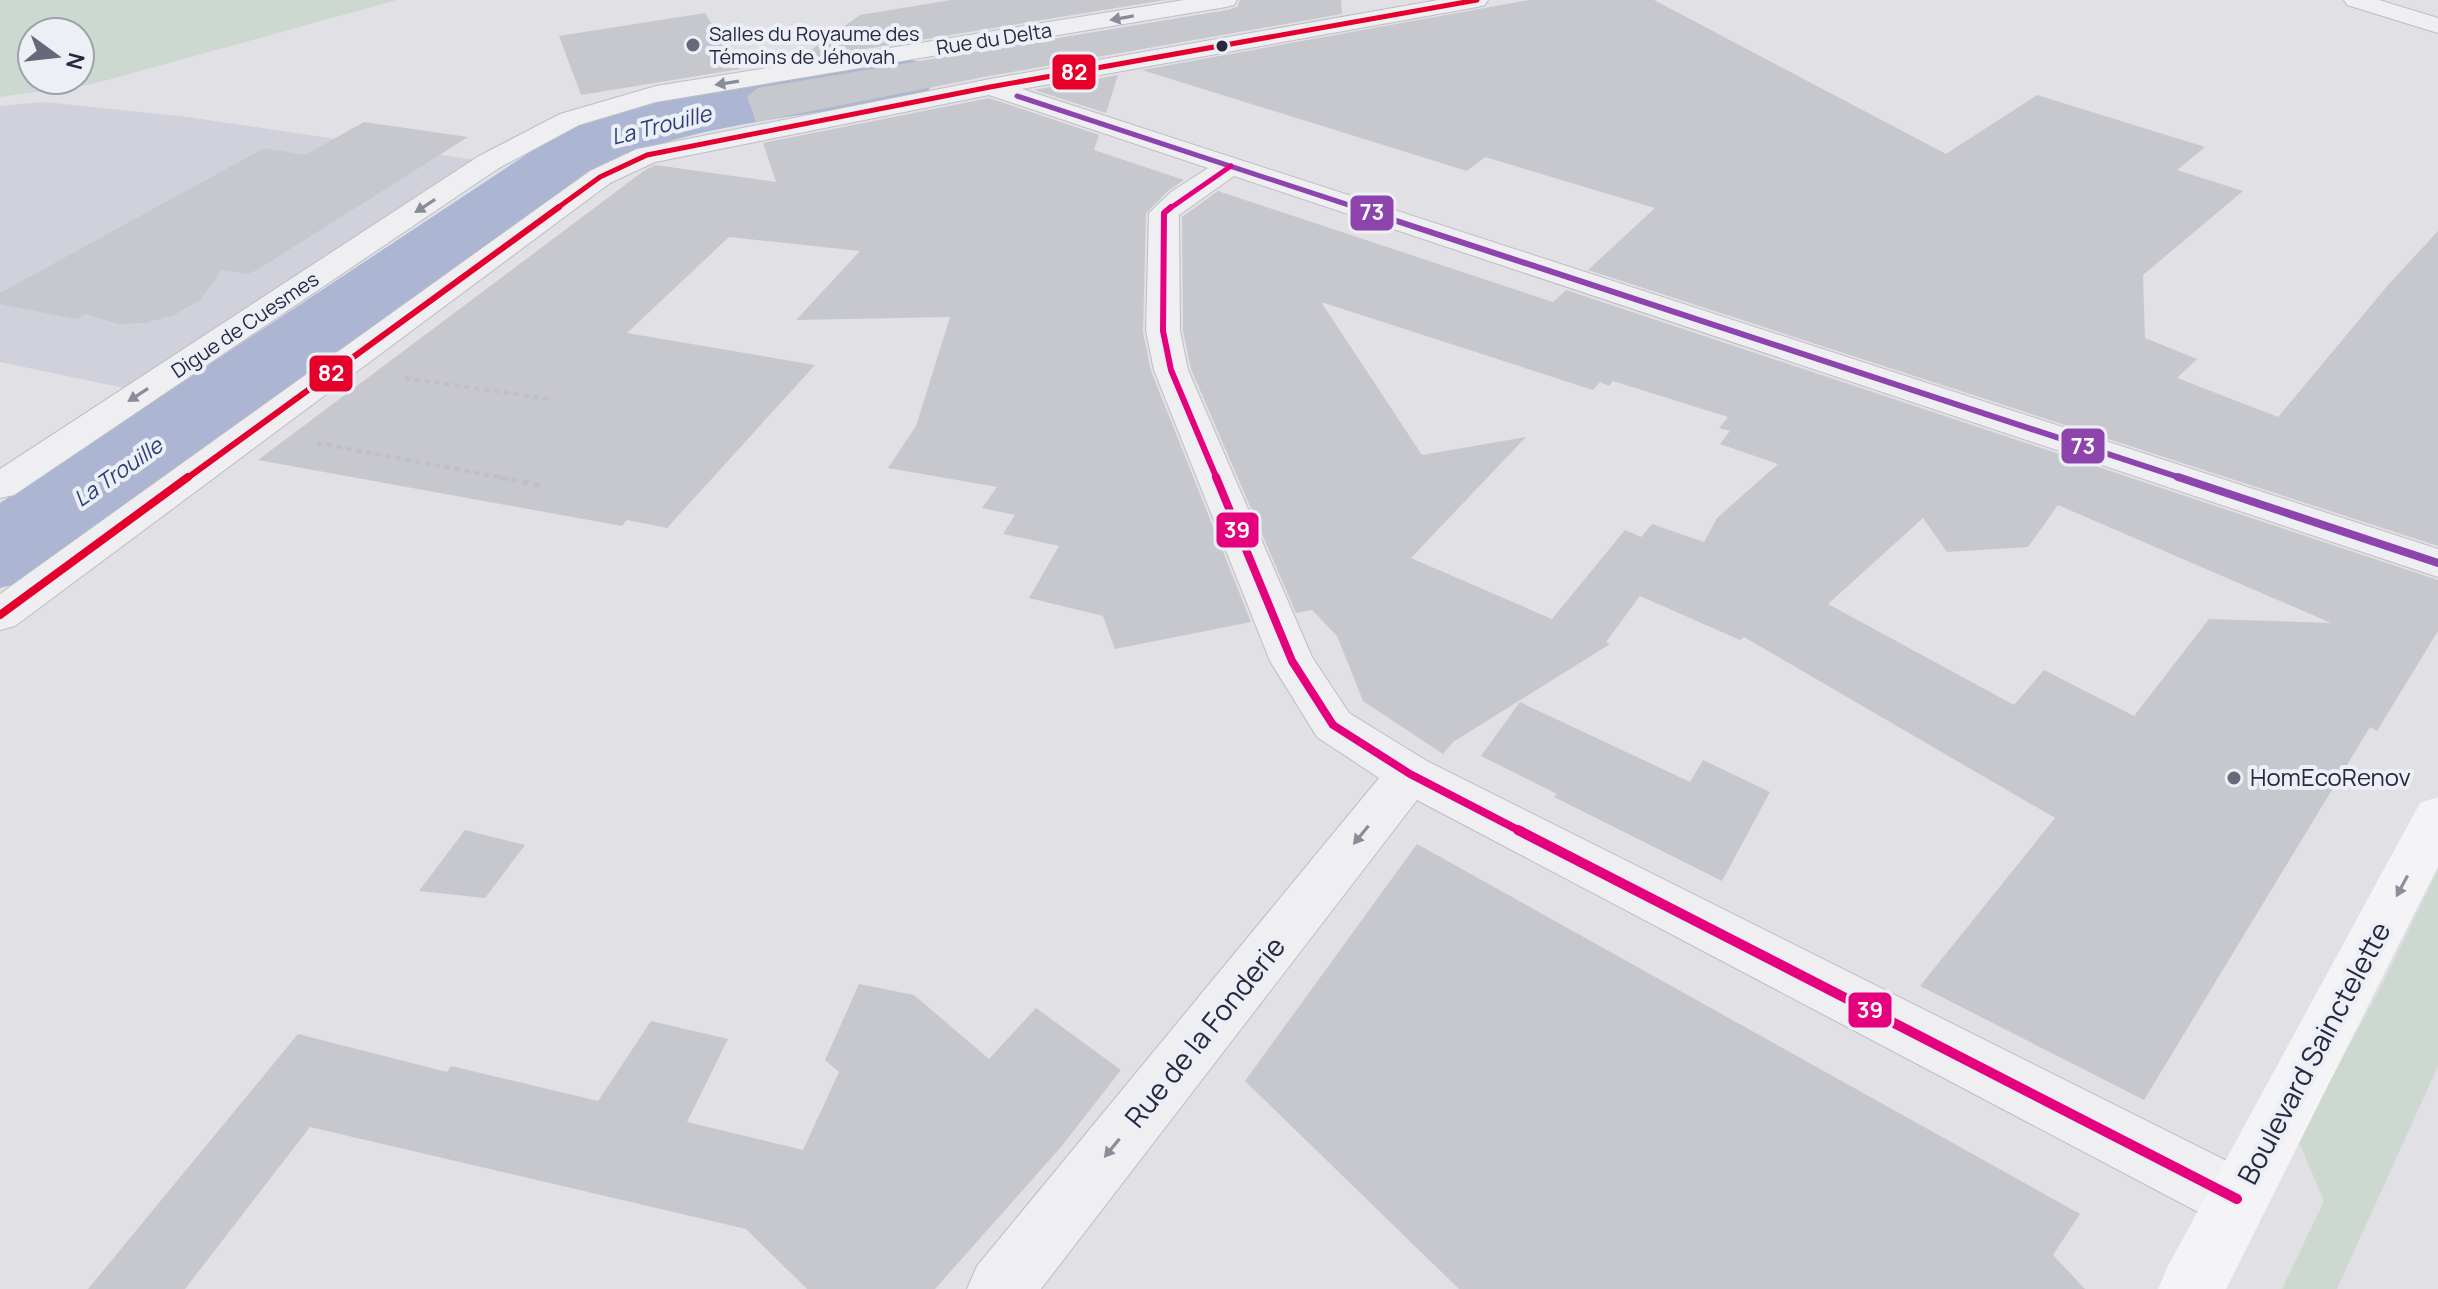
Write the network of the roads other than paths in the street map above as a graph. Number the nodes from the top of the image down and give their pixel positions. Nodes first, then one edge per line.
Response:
1 (1226, 0) edge
2 (1477, 0) edge
3 (2355, 0) edge
4 (2438, 26) edge
5 (990, 87) junction
6 (489, 162) joint
7 (1231, 166) junction
8 (0, 486) edge
9 (2438, 563) edge
10 (0, 615) edge
11 (1410, 774) junction
12 (2438, 817) edge
13 (2237, 1199) junction
14 (1000, 1289) edge
15 (2191, 1289) edge

1 -> 6 street, Rue du Delta
2 - 5 street
3 - 4 street
5 - 7 street
5 - 10 street
6 -> 8 street, Digue de Cuesmes
7 - 9 street
7 - 11 street
11 - 13 street
11 -> 14 street, Rue de la Fonderie
12 -> 13 street, Boulevard Sainctelette
13 - 15 street, Boulevard Sainctelette

